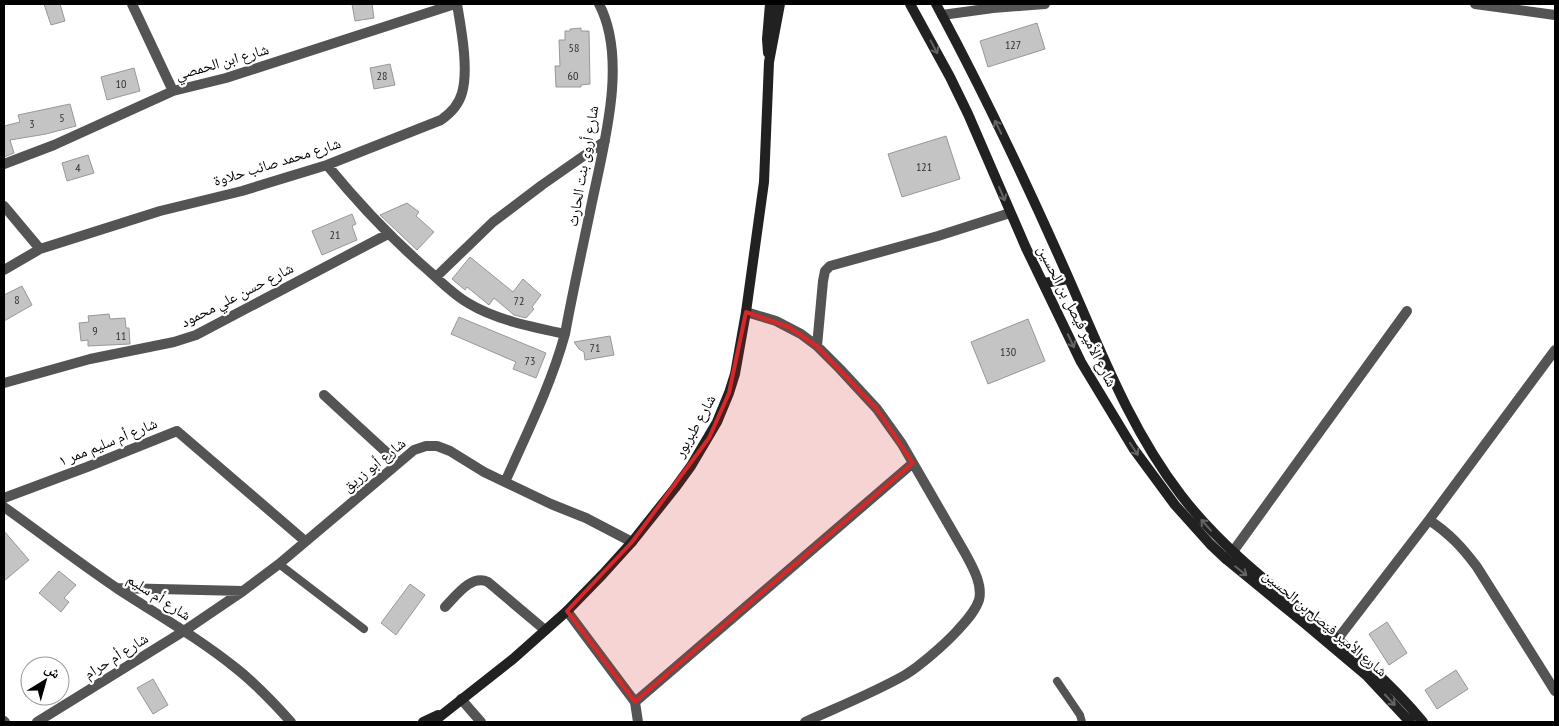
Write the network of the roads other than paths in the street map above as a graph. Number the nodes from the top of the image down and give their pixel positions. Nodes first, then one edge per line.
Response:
1 (132, 4) edge
2 (456, 4) edge
3 (599, 4) edge
4 (770, 4) edge
5 (780, 4) edge
6 (910, 4) edge
7 (936, 4) edge
8 (1045, 4) edge
9 (1475, 4) edge
10 (942, 15) junction
11 (1555, 15) edge
12 (769, 62) junction
13 (173, 91) junction
14 (605, 141) junction
15 (4, 164) edge
16 (327, 165) junction
17 (4, 206) edge
18 (1010, 213) junction
19 (388, 234) junction
20 (40, 249) junction
21 (4, 270) edge
22 (436, 278) junction
23 (1068, 278) junction
24 (1044, 284) junction
25 (1407, 311) dead end
26 (746, 312) junction
27 (565, 334) junction
28 (817, 346) junction
29 (1555, 350) edge
30 (4, 384) edge
31 (324, 395) dead end
32 (398, 463) junction
33 (913, 463) junction
34 (506, 482) junction
35 (4, 498) edge
36 (4, 507) edge
37 (1429, 520) junction
38 (305, 541) junction
39 (632, 542) junction
40 (1230, 556) junction
41 (279, 564) junction
42 (116, 588) junction
43 (243, 591) junction
44 (445, 607) dead end
45 (567, 610) junction
46 (364, 629) dead end
47 (545, 630) junction
48 (184, 631) junction
49 (1334, 642) junction
50 (1057, 680) dead end
51 (1555, 691) edge
52 (461, 699) junction
53 (635, 702) junction
54 (450, 708) junction
55 (38, 722) edge
56 (291, 722) edge
57 (423, 722) edge
58 (433, 722) edge
59 (481, 722) edge
60 (638, 722) edge
61 (805, 722) edge
62 (1082, 722) edge
63 (1410, 722) edge
64 (1424, 722) edge

1 - 13 street
2 - 13 street, شارع ابن الحمصي
2 - 16 street, شارع محمد صائب حلاوة
3 - 14 street, شارع أروى بنت الحارث
4 - 12 street, شارع طبربور
5 - 12 street, شارع طبربور
6 -> 18 street, شارع الأمير فيصل بن الحسين
7 - 10 street, شارع الأمير فيصل بن الحسين
8 - 10 street
9 - 11 street
23 -> 10 street, شارع الأمير فيصل بن الحسين
12 - 26 street, شارع طبربور
13 - 15 street, شارع ابن الحمصي
14 - 22 street
14 - 27 street, شارع أروى بنت الحارث
16 - 19 street
16 - 20 street, شارع محمد صائب حلاوة
17 - 20 street
18 - 24 street, شارع الأمير فيصل بن الحسين
18 - 28 street
19 - 22 street
19 - 30 street, شارع حسن علي محمود
20 - 21 street, شارع محمد صائب حلاوة
22 - 27 street
23 - 24 street
40 -> 23 street, شارع الأمير فيصل بن الحسين
24 -> 40 street, شارع الأمير فيصل بن الحسين
25 - 40 street
26 - 28 street
26 - 39 street, شارع طبربور
27 - 34 street, شارع أروى بنت الحارث
28 - 33 street
29 - 37 street
31 - 32 street
32 - 34 street, شارع أبو زريق
32 - 38 street, شارع أبو زريق
33 - 53 street
33 - 61 street
34 - 39 street, شارع أبو زريق
35 - 38 street, شارع أم سليم ممر ١
36 - 42 street, شارع أم سليم
37 - 49 street
37 - 51 street
38 - 41 street, شارع أبو زريق
39 - 45 street, شارع طبربور
40 - 49 street, شارع الأمير فيصل بن الحسين
41 - 43 street, شارع أبو زريق
41 - 46 lane
42 - 43 street
42 - 48 street, شارع أم سليم
43 - 48 street, شارع أبو زريق
44 - 47 street
45 - 47 street, شارع طبربور
45 - 53 street
47 - 52 street, شارع طبربور
48 - 55 street, شارع أم حرام
48 - 56 street, شارع أم سليم
49 -> 63 street, شارع الأمير فيصل بن الحسين
49 - 64 street, شارع الأمير فيصل بن الحسين
50 - 62 lane
52 - 54 street, شارع طبربور
52 - 59 street
53 - 60 street
54 - 57 street, شارع طبربور
54 - 58 street, شارع طبربور

